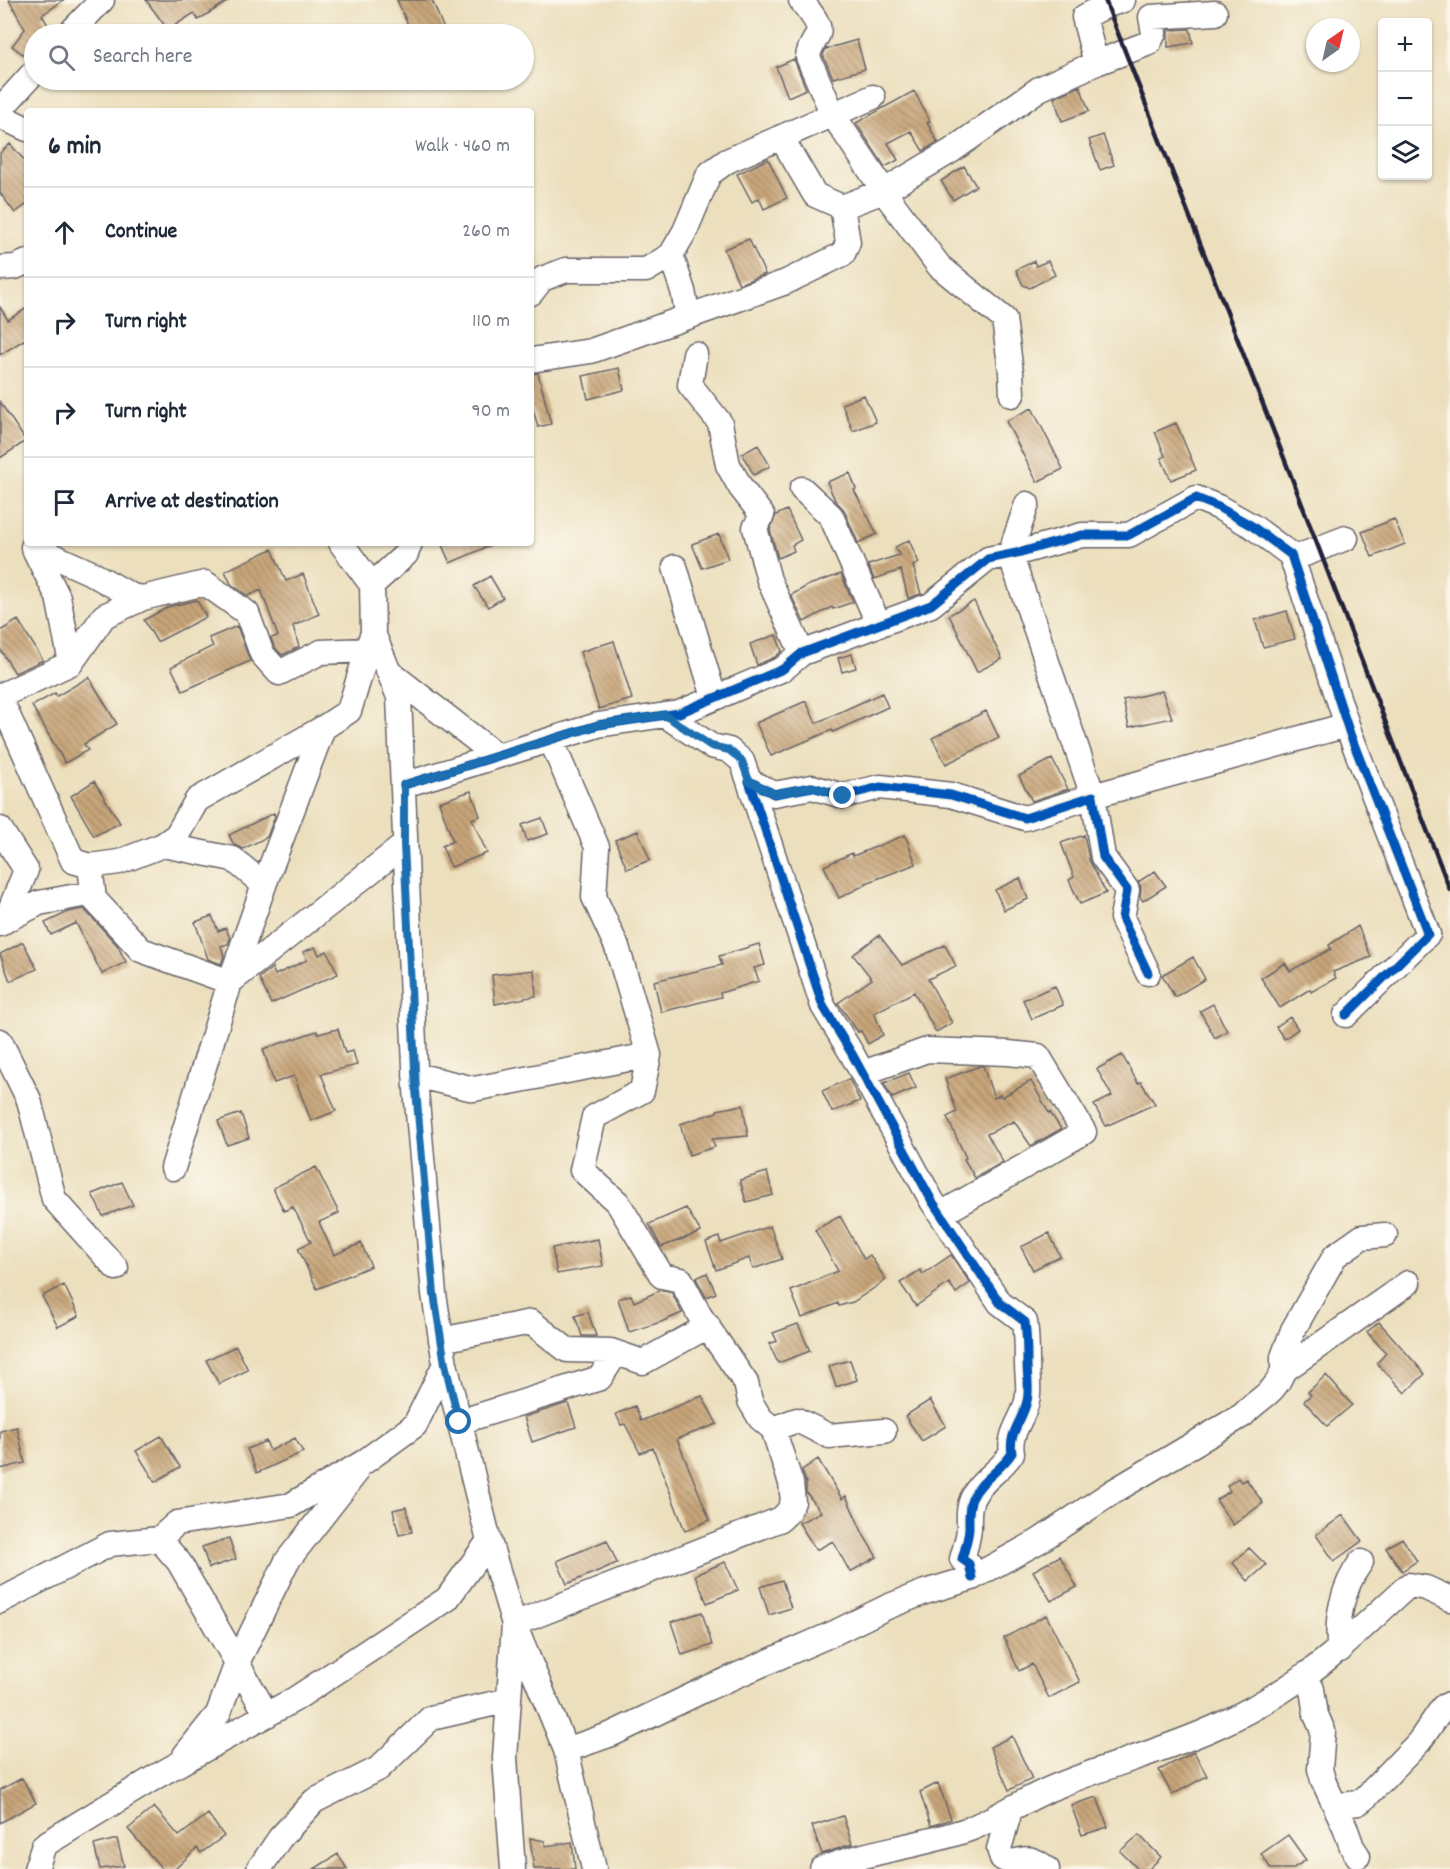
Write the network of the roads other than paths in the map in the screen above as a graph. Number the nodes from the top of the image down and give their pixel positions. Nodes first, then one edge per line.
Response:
1 (102, 0) edge
2 (801, 0) edge
3 (1124, 0) edge
4 (1130, 0) edge
5 (1215, 13) dead end
6 (1151, 17) junction
7 (79, 24) edge
8 (1096, 63) junction
9 (24, 83) edge
10 (873, 96) dead end
11 (0, 110) edge
12 (833, 115) junction
13 (0, 116) edge
14 (24, 128) edge
15 (782, 137) junction
16 (884, 191) junction
17 (842, 207) junction
18 (671, 255) junction
19 (24, 263) edge
20 (0, 268) edge
21 (534, 289) edge
22 (688, 317) junction
23 (695, 354) dead end
24 (534, 360) edge
25 (1012, 395) dead end
26 (802, 489) dead end
27 (1027, 504) dead end
28 (1346, 538) dead end
29 (342, 546) edge
30 (409, 546) edge
31 (1010, 554) junction
32 (1292, 560) junction
33 (675, 567) dead end
34 (372, 585) junction
35 (142, 598) junction
36 (879, 625) junction
37 (369, 641) junction
38 (802, 653) junction
39 (71, 663) junction
40 (387, 671) junction
41 (0, 697) edge
42 (714, 697) junction
43 (665, 715) junction
44 (1347, 725) junction
45 (323, 728) junction
46 (551, 740) junction
47 (497, 756) junction
48 (749, 781) junction
49 (404, 785) junction
50 (1093, 796) junction
51 (0, 829) edge
52 (163, 845) junction
53 (404, 845) junction
54 (90, 866) junction
55 (264, 885) junction
56 (93, 893) junction
57 (3, 922) edge
58 (1148, 973) dead end
59 (230, 982) junction
60 (1346, 1016) dead end
61 (0, 1041) edge
62 (649, 1055) junction
63 (863, 1073) junction
64 (415, 1076) junction
65 (173, 1168) dead end
66 (941, 1214) junction
67 (1385, 1235) dead end
68 (116, 1268) dead end
69 (1408, 1282) dead end
70 (708, 1326) junction
71 (443, 1352) junction
72 (616, 1353) junction
73 (1283, 1371) junction
74 (459, 1422) junction
75 (773, 1429) junction
76 (884, 1431) dead end
77 (364, 1462) junction
78 (159, 1539) junction
79 (489, 1541) junction
80 (1361, 1562) dead end
81 (972, 1578) junction
82 (1450, 1599) edge
83 (0, 1601) edge
84 (514, 1624) junction
85 (1340, 1650) junction
86 (237, 1663) junction
87 (1305, 1675) junction
88 (509, 1700) junction
89 (1450, 1704) edge
90 (267, 1715) junction
91 (566, 1750) junction
92 (178, 1764) junction
93 (1335, 1806) junction
94 (1010, 1810) junction
95 (1358, 1856) dead end
96 (36, 1869) edge
97 (259, 1869) edge
98 (513, 1869) edge
99 (594, 1869) edge
100 (822, 1869) edge
101 (1047, 1869) edge

1 - 7 street
2 - 12 street
3 - 8 street
4 - 6 street
5 - 6 street
6 - 8 street
8 - 16 street
9 - 11 street
10 - 12 street
12 - 15 street
12 - 16 street
13 - 14 street
15 - 17 street
15 - 18 street
16 - 17 street
16 - 25 street
17 - 22 street
18 - 21 street
18 - 22 street
19 - 20 street
22 - 24 street
23 - 38 street
26 - 36 street
27 - 31 street
28 - 32 street
29 - 34 street
30 - 34 street
31 - 32 street
31 - 36 street
31 - 50 street
32 - 44 street
33 - 42 street
34 - 37 street
35 - 37 street
35 - 39 street
35 - 39 street
36 - 38 street
37 - 40 street
37 - 45 street
38 - 42 street
39 - 41 street
40 - 47 street
40 - 49 street
41 - 54 street
42 - 43 street
43 - 46 street
43 - 48 street
44 - 50 street
44 - 60 street
45 - 52 street
45 - 55 street
46 - 47 street
46 - 62 street
47 - 49 street
48 - 50 street
48 - 63 street
49 - 53 street
50 - 58 street
51 - 57 street
52 - 54 street
52 - 55 street
53 - 59 street
53 - 64 street
54 - 56 street
55 - 59 street
56 - 57 street
56 - 59 street
59 - 65 street
61 - 68 street
62 - 64 street
62 - 70 street
63 - 66 street
63 - 66 street
64 - 71 street
66 - 81 street
67 - 73 street
69 - 73 street
70 - 72 street
70 - 75 street
71 - 72 street
71 - 74 street
71 - 77 street
72 - 74 street
73 - 81 street
74 - 79 street
75 - 76 street
75 - 84 street
77 - 78 street
77 - 86 street
78 - 83 street
78 - 86 street
79 - 84 street
79 - 90 street
80 - 85 street
81 - 91 street
82 - 85 street
84 - 88 street
84 - 91 street
85 - 87 street
86 - 90 street
86 - 92 street
87 - 93 street
87 - 94 street
88 - 97 street
88 - 98 street
89 - 93 street
90 - 92 street
91 - 99 street
92 - 96 street
93 - 95 street
94 - 100 street
94 - 101 street

